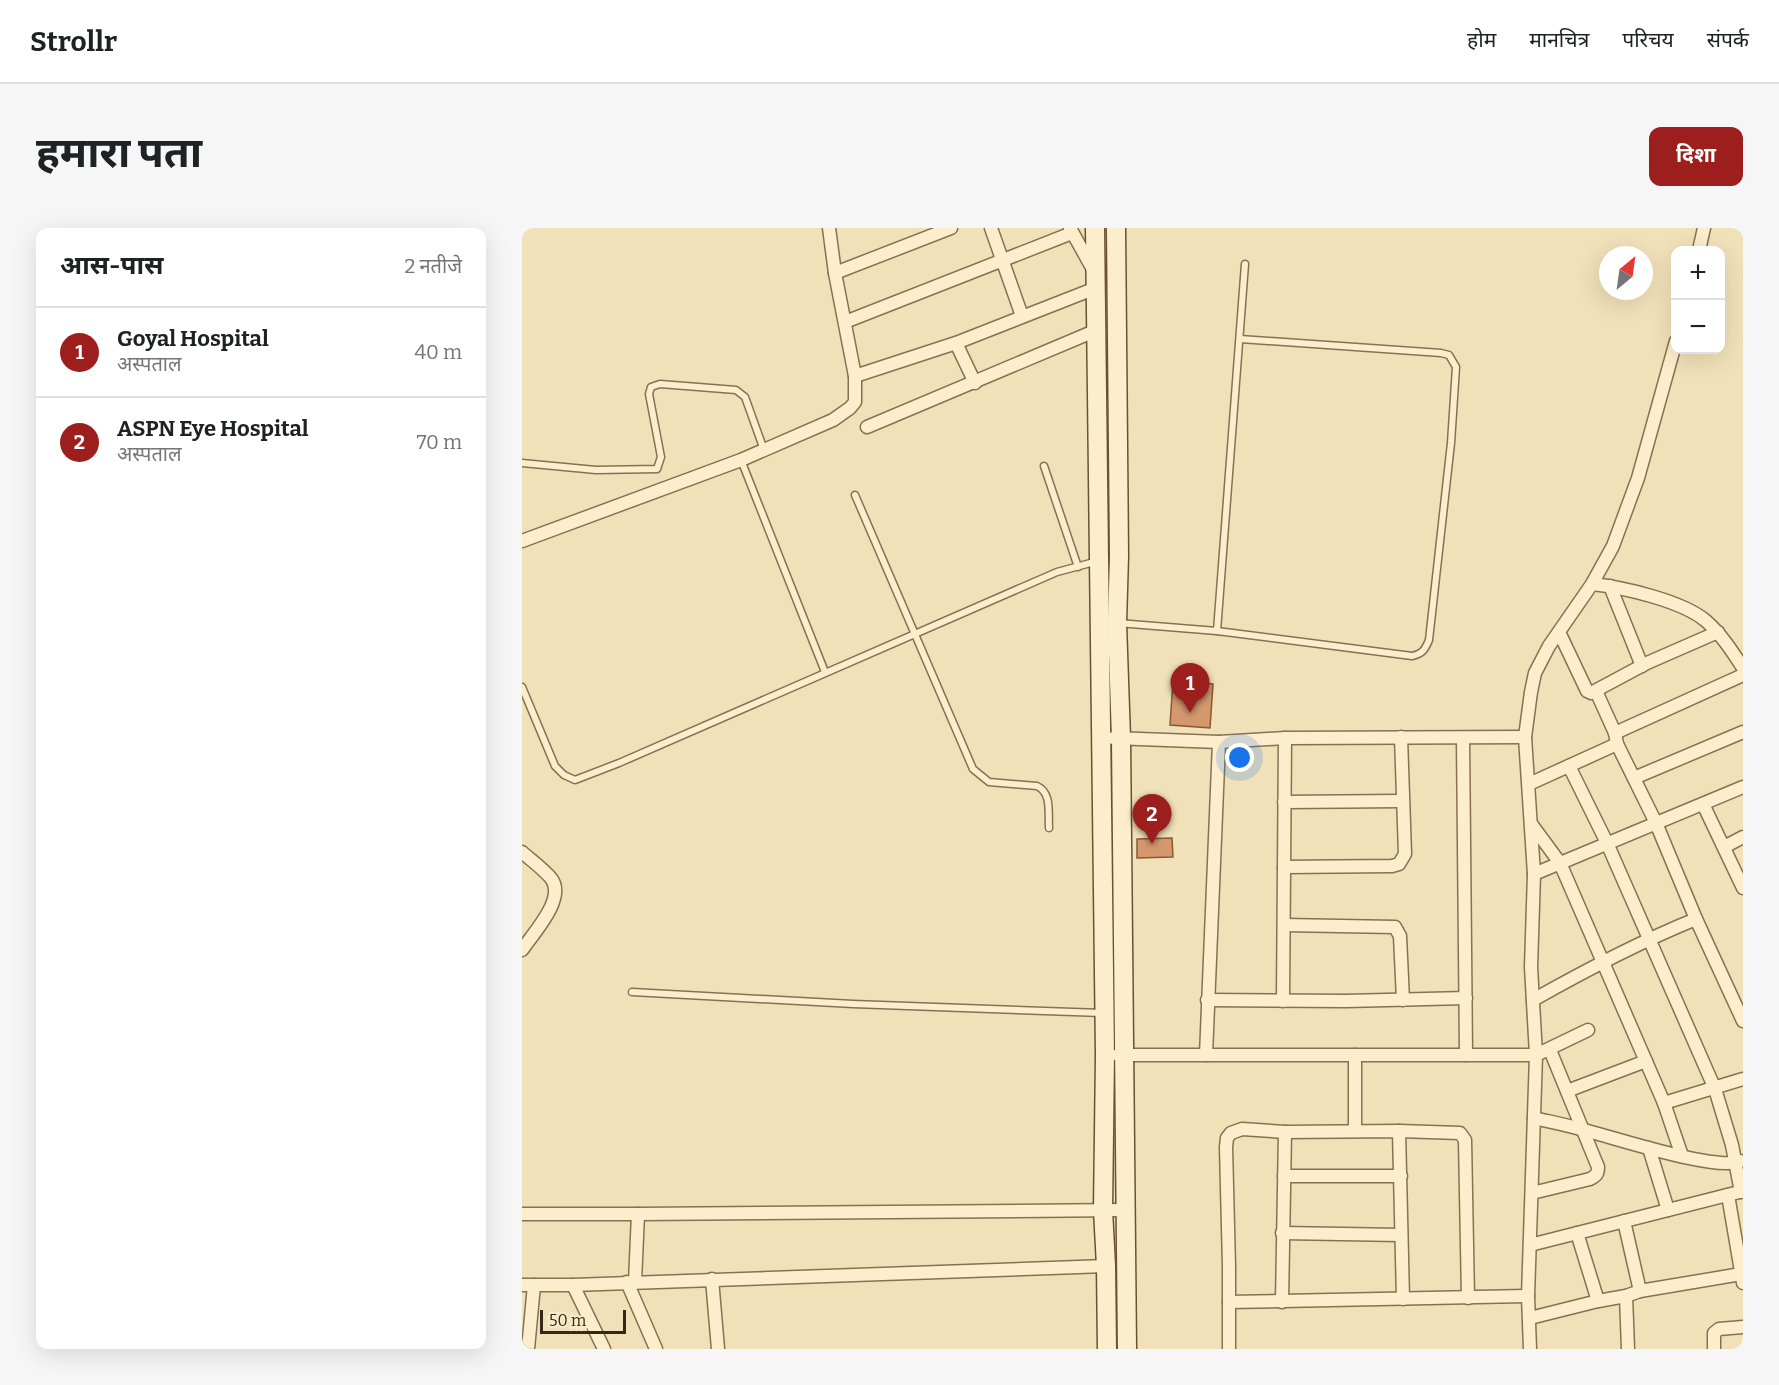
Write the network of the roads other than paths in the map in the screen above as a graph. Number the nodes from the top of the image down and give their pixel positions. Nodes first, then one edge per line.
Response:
1 (830, 228) edge
2 (951, 228) edge
3 (991, 228) edge
4 (1095, 228) edge
5 (1116, 228) edge
6 (1704, 228) edge
7 (1071, 230) edge
8 (1700, 246) edge
9 (1002, 260) junction
10 (1245, 264) dead end
11 (835, 273) junction
12 (1097, 282) junction
13 (1022, 316) junction
14 (844, 322) junction
15 (1097, 330) junction
16 (1240, 339) junction
17 (956, 343) junction
18 (1672, 354) edge
19 (855, 376) junction
20 (975, 383) junction
21 (1118, 410) junction
22 (1098, 411) junction
23 (867, 428) dead end
24 (764, 450) junction
25 (741, 460) junction
26 (522, 463) edge
27 (1044, 466) dead end
28 (855, 495) dead end
29 (522, 542) edge
30 (1119, 556) junction
31 (1100, 561) junction
32 (1078, 567) junction
33 (1592, 584) junction
34 (1610, 586) junction
35 (1117, 623) junction
36 (1217, 632) junction
37 (1559, 632) junction
38 (1718, 632) junction
39 (916, 633) junction
40 (1642, 666) junction
41 (1743, 668) edge
42 (825, 672) junction
43 (1743, 675) edge
44 (522, 687) edge
45 (1596, 691) junction
46 (1743, 732) edge
47 (1401, 737) junction
48 (1525, 737) junction
49 (1121, 738) junction
50 (1285, 738) junction
51 (1463, 738) junction
52 (1100, 739) junction
53 (1616, 739) junction
54 (1220, 742) junction
55 (1569, 766) junction
56 (1634, 777) junction
57 (1529, 784) junction
58 (1743, 787) edge
59 (1402, 801) junction
60 (1284, 802) junction
61 (1703, 804) junction
62 (1656, 823) junction
63 (1531, 824) junction
64 (1049, 828) dead end
65 (1743, 837) edge
66 (1608, 843) junction
67 (1724, 847) junction
68 (522, 852) edge
69 (1560, 863) junction
70 (1284, 867) junction
71 (1534, 874) junction
72 (1743, 888) edge
73 (1696, 919) junction
74 (1284, 925) junction
75 (1649, 938) junction
76 (522, 950) edge
77 (1601, 962) junction
78 (632, 992) dead end
79 (1466, 998) junction
80 (1207, 1000) junction
81 (1403, 1000) junction
82 (1533, 1000) junction
83 (1283, 1001) junction
84 (1104, 1014) junction
85 (1743, 1022) edge
86 (1588, 1030) dead end
87 (1550, 1050) junction
88 (1105, 1055) junction
89 (1125, 1055) junction
90 (1206, 1055) junction
91 (1355, 1055) junction
92 (1466, 1055) junction
93 (1536, 1055) junction
94 (1646, 1061) junction
95 (1743, 1079) edge
96 (1715, 1089) junction
97 (1568, 1091) junction
98 (1664, 1103) junction
99 (1534, 1118) junction
100 (1582, 1129) junction
101 (1355, 1131) junction
102 (1399, 1131) junction
103 (1285, 1132) junction
104 (1649, 1148) junction
105 (1682, 1156) junction
106 (1739, 1162) edge
107 (1284, 1176) junction
108 (1401, 1176) junction
109 (1742, 1192) edge
110 (1532, 1193) junction
111 (1728, 1195) junction
112 (1103, 1210) junction
113 (1125, 1210) junction
114 (1668, 1210) junction
115 (522, 1214) edge
116 (638, 1214) junction
117 (1624, 1221) junction
118 (1282, 1233) junction
119 (1577, 1233) junction
120 (1401, 1235) junction
121 (1530, 1245) junction
122 (1106, 1266) junction
123 (712, 1279) junction
124 (1742, 1279) edge
125 (631, 1282) junction
126 (528, 1285) edge
127 (573, 1285) junction
128 (1640, 1291) junction
129 (1528, 1296) junction
130 (1626, 1296) junction
131 (1468, 1298) junction
132 (1403, 1299) junction
133 (1598, 1301) junction
134 (1229, 1302) junction
135 (1282, 1302) junction
136 (1530, 1318) junction
137 (1743, 1327) edge
138 (1107, 1342) edge
139 (1127, 1342) edge
140 (528, 1349) edge
141 (604, 1349) edge
142 (656, 1349) edge
143 (718, 1349) edge
144 (1229, 1349) edge
145 (1530, 1349) edge
146 (1628, 1349) edge
147 (1714, 1349) edge

1 - 11 street
2 - 11 street
3 - 9 street
4 - 12 main road
5 - 21 main road
6 - 8 street
7 - 9 street
7 - 12 street
9 - 13 street
9 - 14 street
10 - 16 lane
11 - 14 street
12 - 13 street
12 - 15 main road
13 - 17 street
14 - 19 street
15 - 20 street
15 - 22 main road
16 - 36 lane
16 - 36 lane
17 - 19 street
17 - 20 street
18 - 33 street
19 - 24 street
20 - 23 street
21 - 22 main road
21 - 30 main road
22 - 31 main road
24 - 25 street
24 - 26 lane
25 - 29 street
25 - 42 lane
27 - 32 lane
28 - 39 lane
30 - 31 lane
30 - 35 main road
31 - 32 lane
31 - 52 main road
32 - 39 lane
33 - 34 street
33 - 37 street
34 - 38 street
34 - 40 street
35 - 36 lane
35 - 49 main road
37 - 45 street
37 - 48 street
38 - 40 street
38 - 41 street
39 - 42 lane
39 - 64 lane
40 - 45 street
42 - 44 lane
43 - 53 street
45 - 53 street
46 - 56 street
47 - 50 street
47 - 51 street
47 - 59 street
48 - 51 street
48 - 57 street
49 - 52 street
49 - 54 street
49 - 89 main road
50 - 54 street
50 - 60 street
51 - 79 street
52 - 84 main road
53 - 55 street
53 - 56 street
54 - 80 street
55 - 57 street
55 - 66 street
56 - 62 street
57 - 63 street
58 - 61 street
59 - 60 street
59 - 70 street
60 - 70 street
61 - 62 street
61 - 67 street
62 - 66 street
62 - 73 street
63 - 69 street
63 - 71 street
65 - 67 street
66 - 69 street
66 - 75 street
67 - 72 street
68 - 76 street
69 - 71 street
69 - 77 street
70 - 74 street
71 - 82 street
73 - 75 street
73 - 85 street
74 - 81 street
74 - 83 street
75 - 77 street
75 - 96 street
77 - 82 street
77 - 94 street
78 - 84 lane
79 - 81 street
79 - 92 street
80 - 83 street
80 - 90 street
81 - 83 street
82 - 93 street
84 - 88 main road
86 - 87 street
87 - 93 street
87 - 97 street
88 - 89 street
88 - 112 main road
89 - 90 street
89 - 113 main road
90 - 91 street
91 - 92 street
91 - 101 street
92 - 93 street
93 - 99 street
94 - 97 street
94 - 98 street
95 - 96 street
96 - 98 street
96 - 106 street
97 - 100 street
98 - 105 street
99 - 100 street
99 - 110 street
100 - 104 street
100 - 110 street
101 - 102 street
101 - 103 street
102 - 108 street
102 - 131 street
103 - 107 street
103 - 134 street
104 - 105 street
104 - 114 street
105 - 106 street
106 - 109 street
107 - 108 street
107 - 118 street
108 - 120 street
109 - 111 street
110 - 121 street
111 - 114 street
111 - 124 street
112 - 113 street
112 - 116 street
112 - 122 main road
113 - 139 main road
114 - 117 street
115 - 116 street
116 - 125 street
117 - 119 street
117 - 128 street
118 - 120 street
118 - 135 street
119 - 121 street
119 - 133 street
120 - 132 street
121 - 129 street
122 - 123 street
122 - 138 main road
123 - 125 street
123 - 143 street
124 - 128 street
125 - 127 street
125 - 142 street
126 - 127 street
126 - 140 street
127 - 141 street
128 - 130 street
129 - 131 street
129 - 136 street
130 - 133 street
130 - 146 street
131 - 132 street
132 - 135 street
133 - 136 street
134 - 135 street
134 - 144 street
136 - 145 street
137 - 147 street
138 - 139 main road

